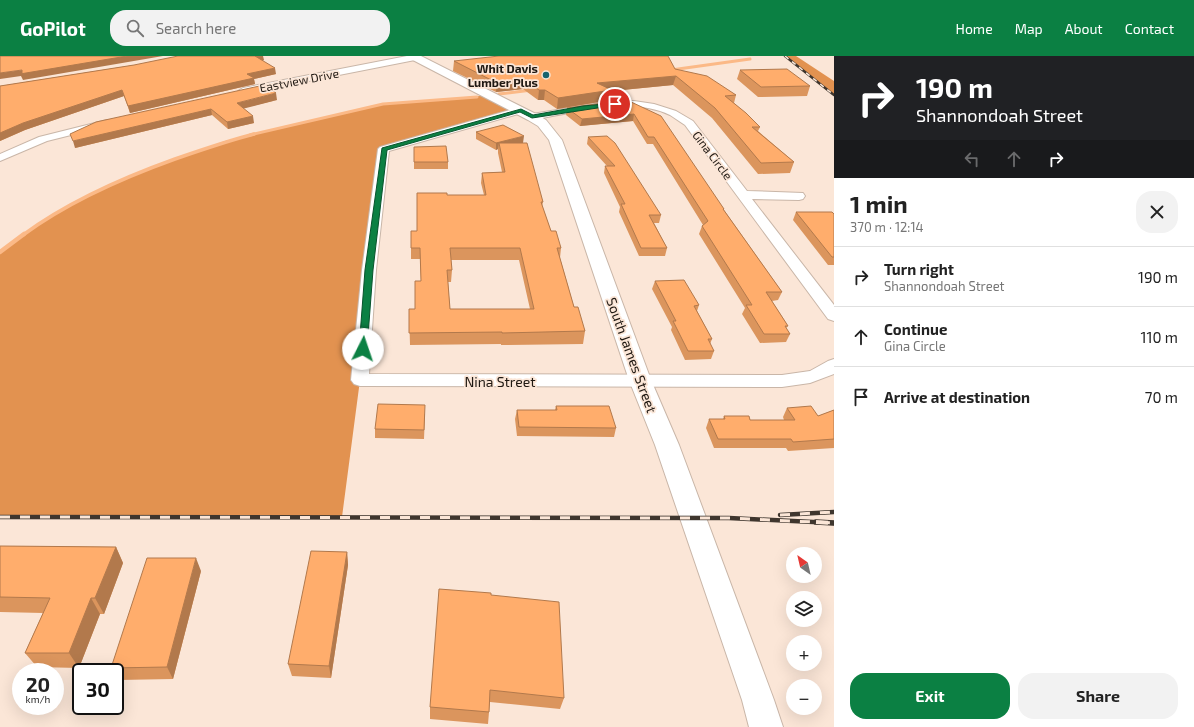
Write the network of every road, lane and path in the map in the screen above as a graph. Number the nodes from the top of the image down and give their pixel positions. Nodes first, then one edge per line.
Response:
1 (414, 56) edge
2 (237, 93) edge
3 (527, 113) junction
4 (116, 120) edge
5 (0, 158) edge
6 (743, 195) junction
7 (799, 196) dead end
8 (827, 297) edge
9 (834, 316) edge
10 (834, 365) edge
11 (360, 380) joint
12 (640, 380) junction
13 (766, 727) edge

1 - 2 street, Eastview Drive
1 - 3 street, South James Street
3 - 6 street, Gina Circle
3 - 11 street, Gina Circle
3 - 12 street, South James Street
4 - 5 street
6 - 7 street
6 - 8 street, Gina Circle
8 - 9 street, Gina Circle
10 - 12 street
11 - 12 street, Nina Street
12 - 13 street, South James Street

